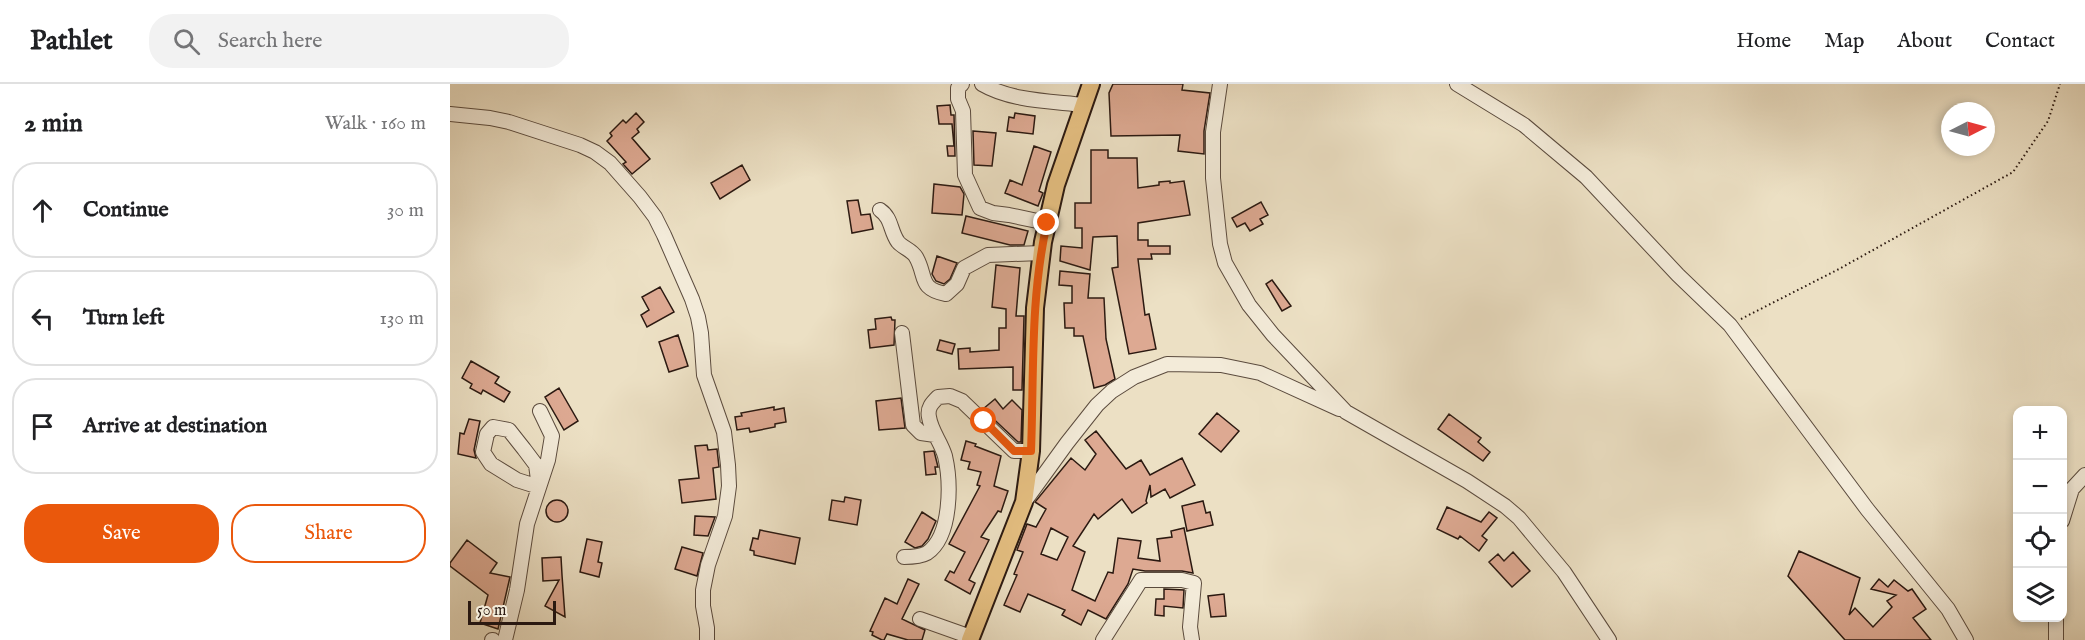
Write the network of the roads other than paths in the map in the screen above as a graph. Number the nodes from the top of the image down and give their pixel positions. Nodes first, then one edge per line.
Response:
1 (962, 84) edge
2 (982, 84) edge
3 (1091, 84) edge
4 (1220, 84) edge
5 (1457, 84) edge
6 (1084, 105) junction
7 (450, 114) edge
8 (880, 210) dead end
9 (1047, 223) junction
10 (1041, 253) junction
11 (902, 333) dead end
12 (540, 411) dead end
13 (1346, 412) junction
14 (935, 435) junction
15 (1031, 451) junction
16 (2085, 475) edge
17 (539, 487) junction
18 (1024, 502) junction
19 (2064, 514) edge
20 (904, 557) dead end
21 (920, 619) dead end
22 (2056, 622) edge
23 (970, 638) edge
24 (505, 640) edge
25 (707, 640) edge
26 (1102, 640) edge
27 (1192, 640) edge
28 (1609, 640) edge
29 (1966, 640) edge
30 (2056, 640) edge

1 - 9 street
2 - 6 street
3 - 6 main road
4 - 13 street
5 - 29 street
6 - 9 main road
7 - 25 street
8 - 10 street
9 - 10 main road
10 - 15 main road
11 - 14 street
12 - 17 street
13 - 18 street
13 - 28 street
14 - 15 street
14 - 20 street
15 - 18 main road
16 - 19 street
17 - 17 street
17 - 24 street
18 - 23 main road
21 - 23 street
22 - 30 street
26 - 27 street

